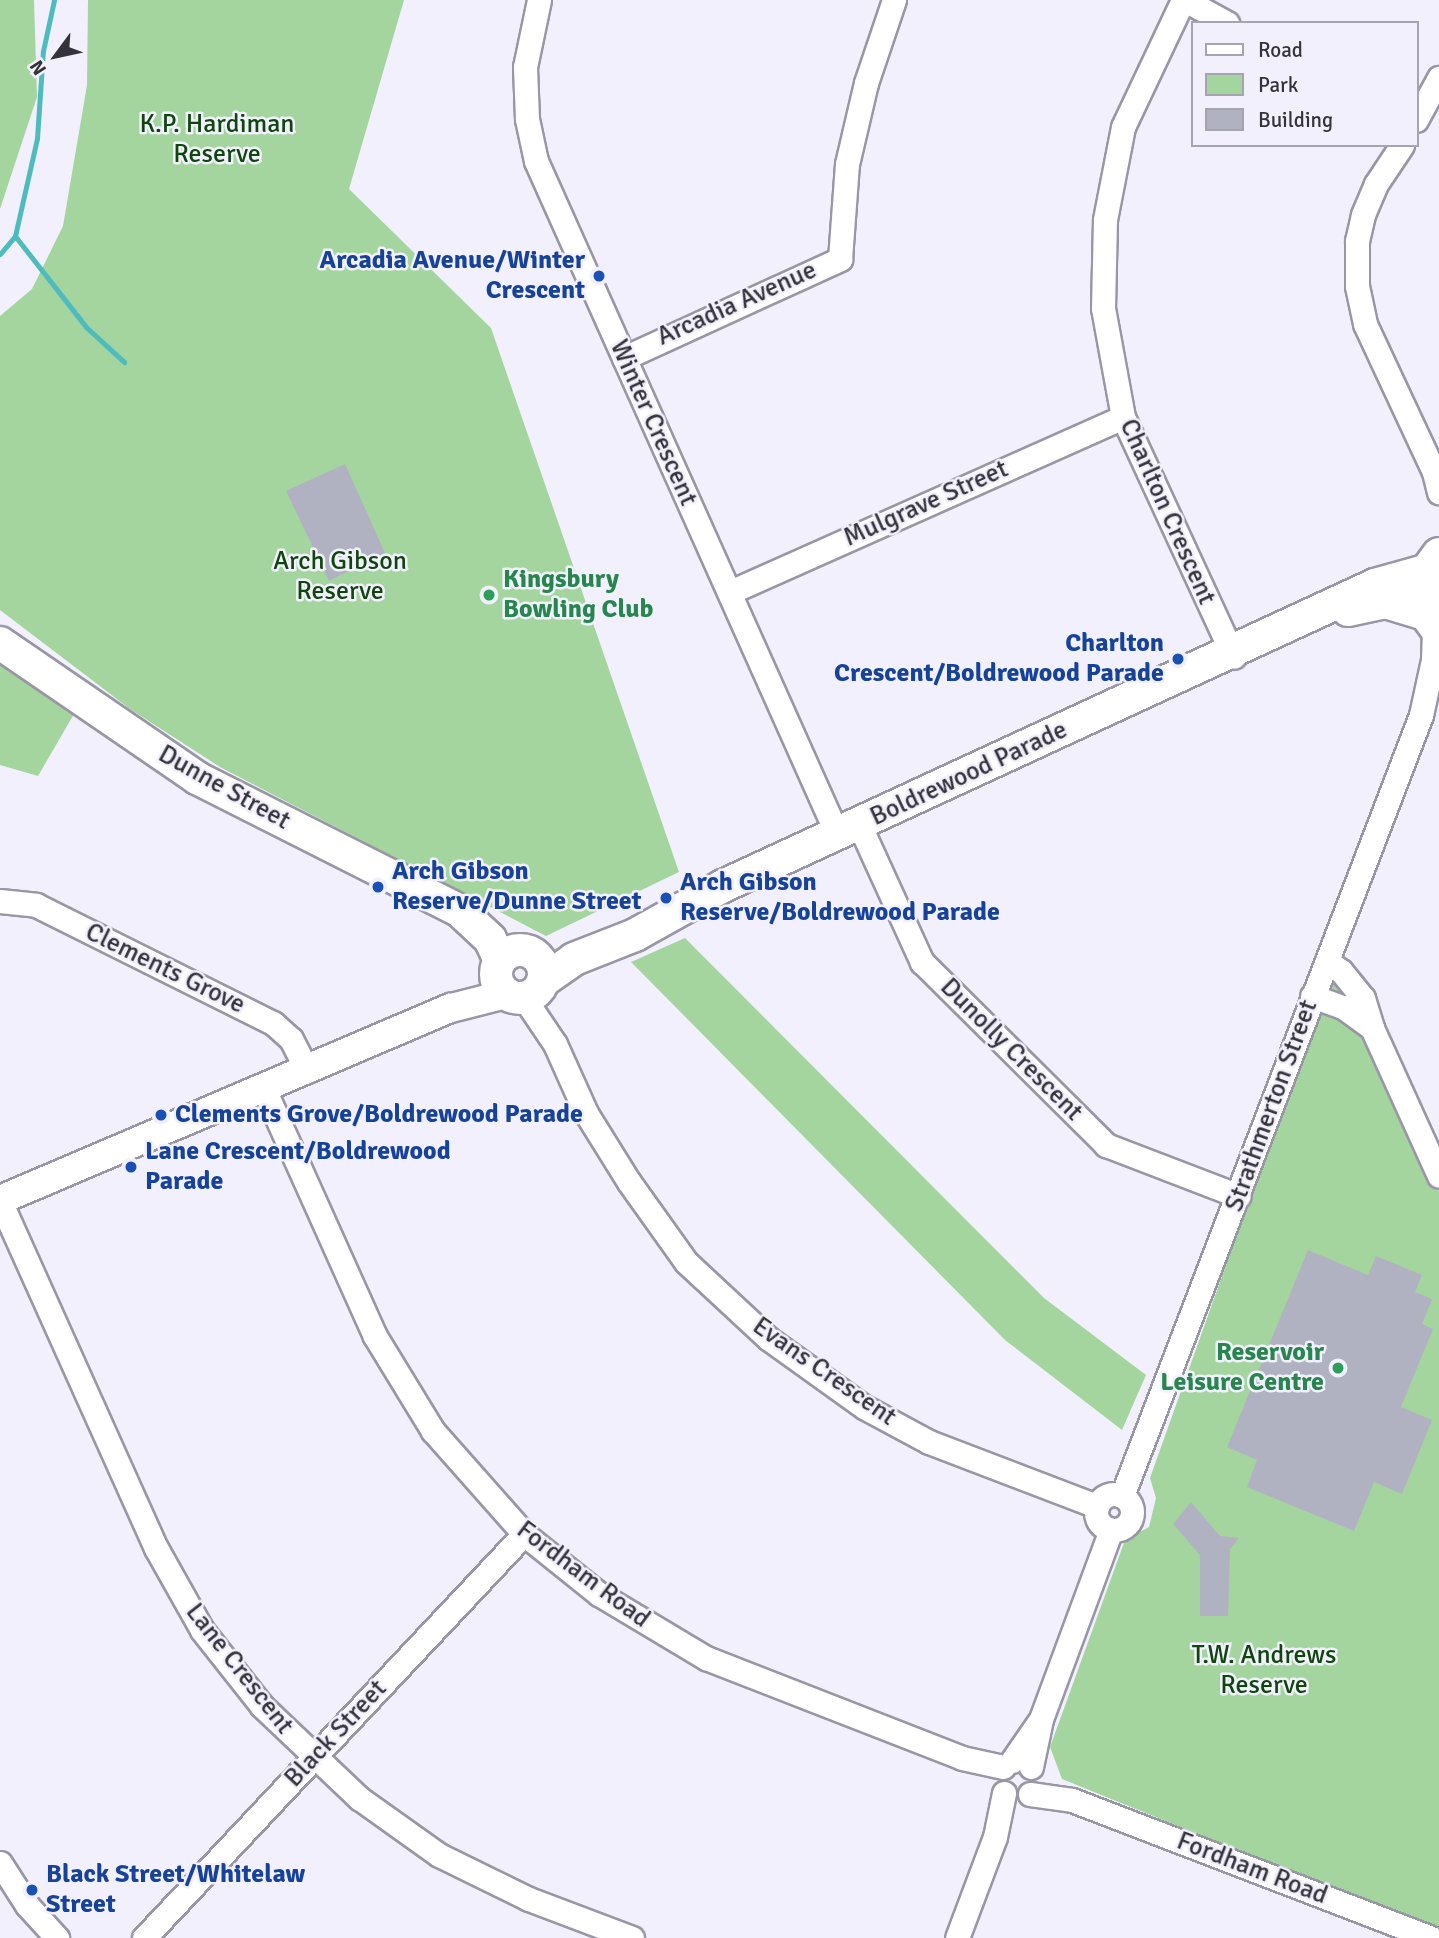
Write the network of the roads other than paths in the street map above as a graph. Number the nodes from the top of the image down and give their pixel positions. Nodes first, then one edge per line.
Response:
1 (539, 0) edge
2 (894, 0) edge
3 (1184, 0) edge
4 (1223, 21) edge
5 (1439, 78) edge
6 (1418, 116) edge
7 (1399, 152) edge
8 (624, 358) junction
9 (1123, 417) junction
10 (1437, 481) edge
11 (1433, 563) edge
12 (730, 592) junction
13 (1434, 623) edge
14 (0, 643) edge
15 (1226, 657) junction
16 (1439, 685) edge
17 (1421, 715) junction
18 (848, 829) junction
19 (0, 901) edge
20 (1326, 961) junction
21 (522, 975) junction
22 (1312, 996) junction
23 (1372, 1028) junction
24 (307, 1070) junction
25 (264, 1089) junction
26 (1439, 1176) edge
27 (1239, 1196) junction
28 (0, 1201) edge
29 (1122, 1496) junction
30 (1097, 1506) junction
31 (1111, 1530) junction
32 (524, 1534) junction
33 (313, 1759) junction
34 (1017, 1780) junction
35 (0, 1863) edge
36 (27, 1905) junction
37 (144, 1936) edge
38 (30, 1938) edge
39 (57, 1938) edge
40 (632, 1938) edge
41 (957, 1938) edge
42 (1432, 1938) edge

1 - 8 street, Winter Crescent
2 - 8 street, Arcadia Avenue
3 - 4 street
3 - 9 street, Charlton Crescent
5 - 6 street
7 - 10 street
8 - 12 street, Winter Crescent
9 - 12 street, Mulgrave Street
9 - 15 street, Charlton Crescent
11 - 13 main road
11 - 15 main road, Boldrewood Parade
12 - 18 street, Winter Crescent
13 - 15 main road, Boldrewood Parade
13 - 17 street, Strathmerton Street
14 - 21 main road, Dunne Street
15 - 18 main road, Boldrewood Parade
16 - 17 street, Strathmerton Street
17 - 20 street, Strathmerton Street
18 - 21 main road, Boldrewood Parade
18 - 27 street, Dunolly Crescent
19 - 24 street, Clements Grove
20 - 22 street, Strathmerton Street
20 - 23 street
21 - 24 street, Boldrewood Parade
21 - 30 street, Evans Crescent
22 - 23 street
22 - 27 street, Strathmerton Street
23 - 26 street
24 - 25 street, Boldrewood Parade
25 - 28 street, Boldrewood Parade
25 - 32 street, Fordham Road
27 - 29 street, Strathmerton Street
28 - 33 street, Lane Crescent
29 - 30 street
29 - 31 street
30 - 31 street
31 - 34 street
32 - 33 street, Black Street
32 - 34 street, Fordham Road
33 - 37 street, Black Street
33 - 40 street, Lane Crescent
34 - 41 street
34 - 42 street, Fordham Road
35 - 36 street
36 - 38 street
36 - 39 street

